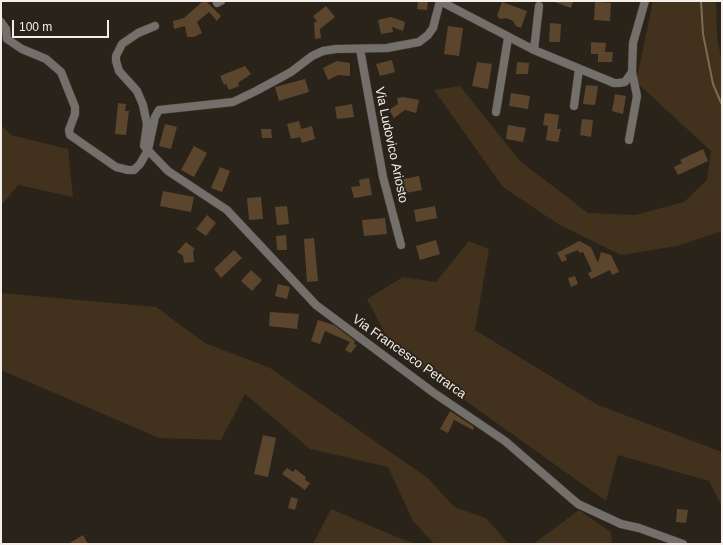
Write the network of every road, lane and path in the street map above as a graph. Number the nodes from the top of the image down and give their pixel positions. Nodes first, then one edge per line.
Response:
1 (440, 1) edge
2 (643, 2) edge
3 (539, 6) dead end
4 (1, 22) edge
5 (155, 26) dead end
6 (508, 38) junction
7 (360, 49) junction
8 (534, 50) junction
9 (579, 69) junction
10 (632, 72) junction
11 (574, 106) dead end
12 (496, 112) dead end
13 (629, 140) dead end
14 (148, 150) junction
15 (401, 245) dead end
16 (683, 544) edge

1 - 6 street
1 - 7 street
2 - 10 street
3 - 8 street
4 - 14 street
5 - 14 street
6 - 8 street
6 - 12 street
7 - 14 street
7 - 15 street, Via Ludovico Ariosto
8 - 9 street
9 - 10 street
9 - 11 street
10 - 13 street
14 - 16 street, Via Francesco Petrarca

